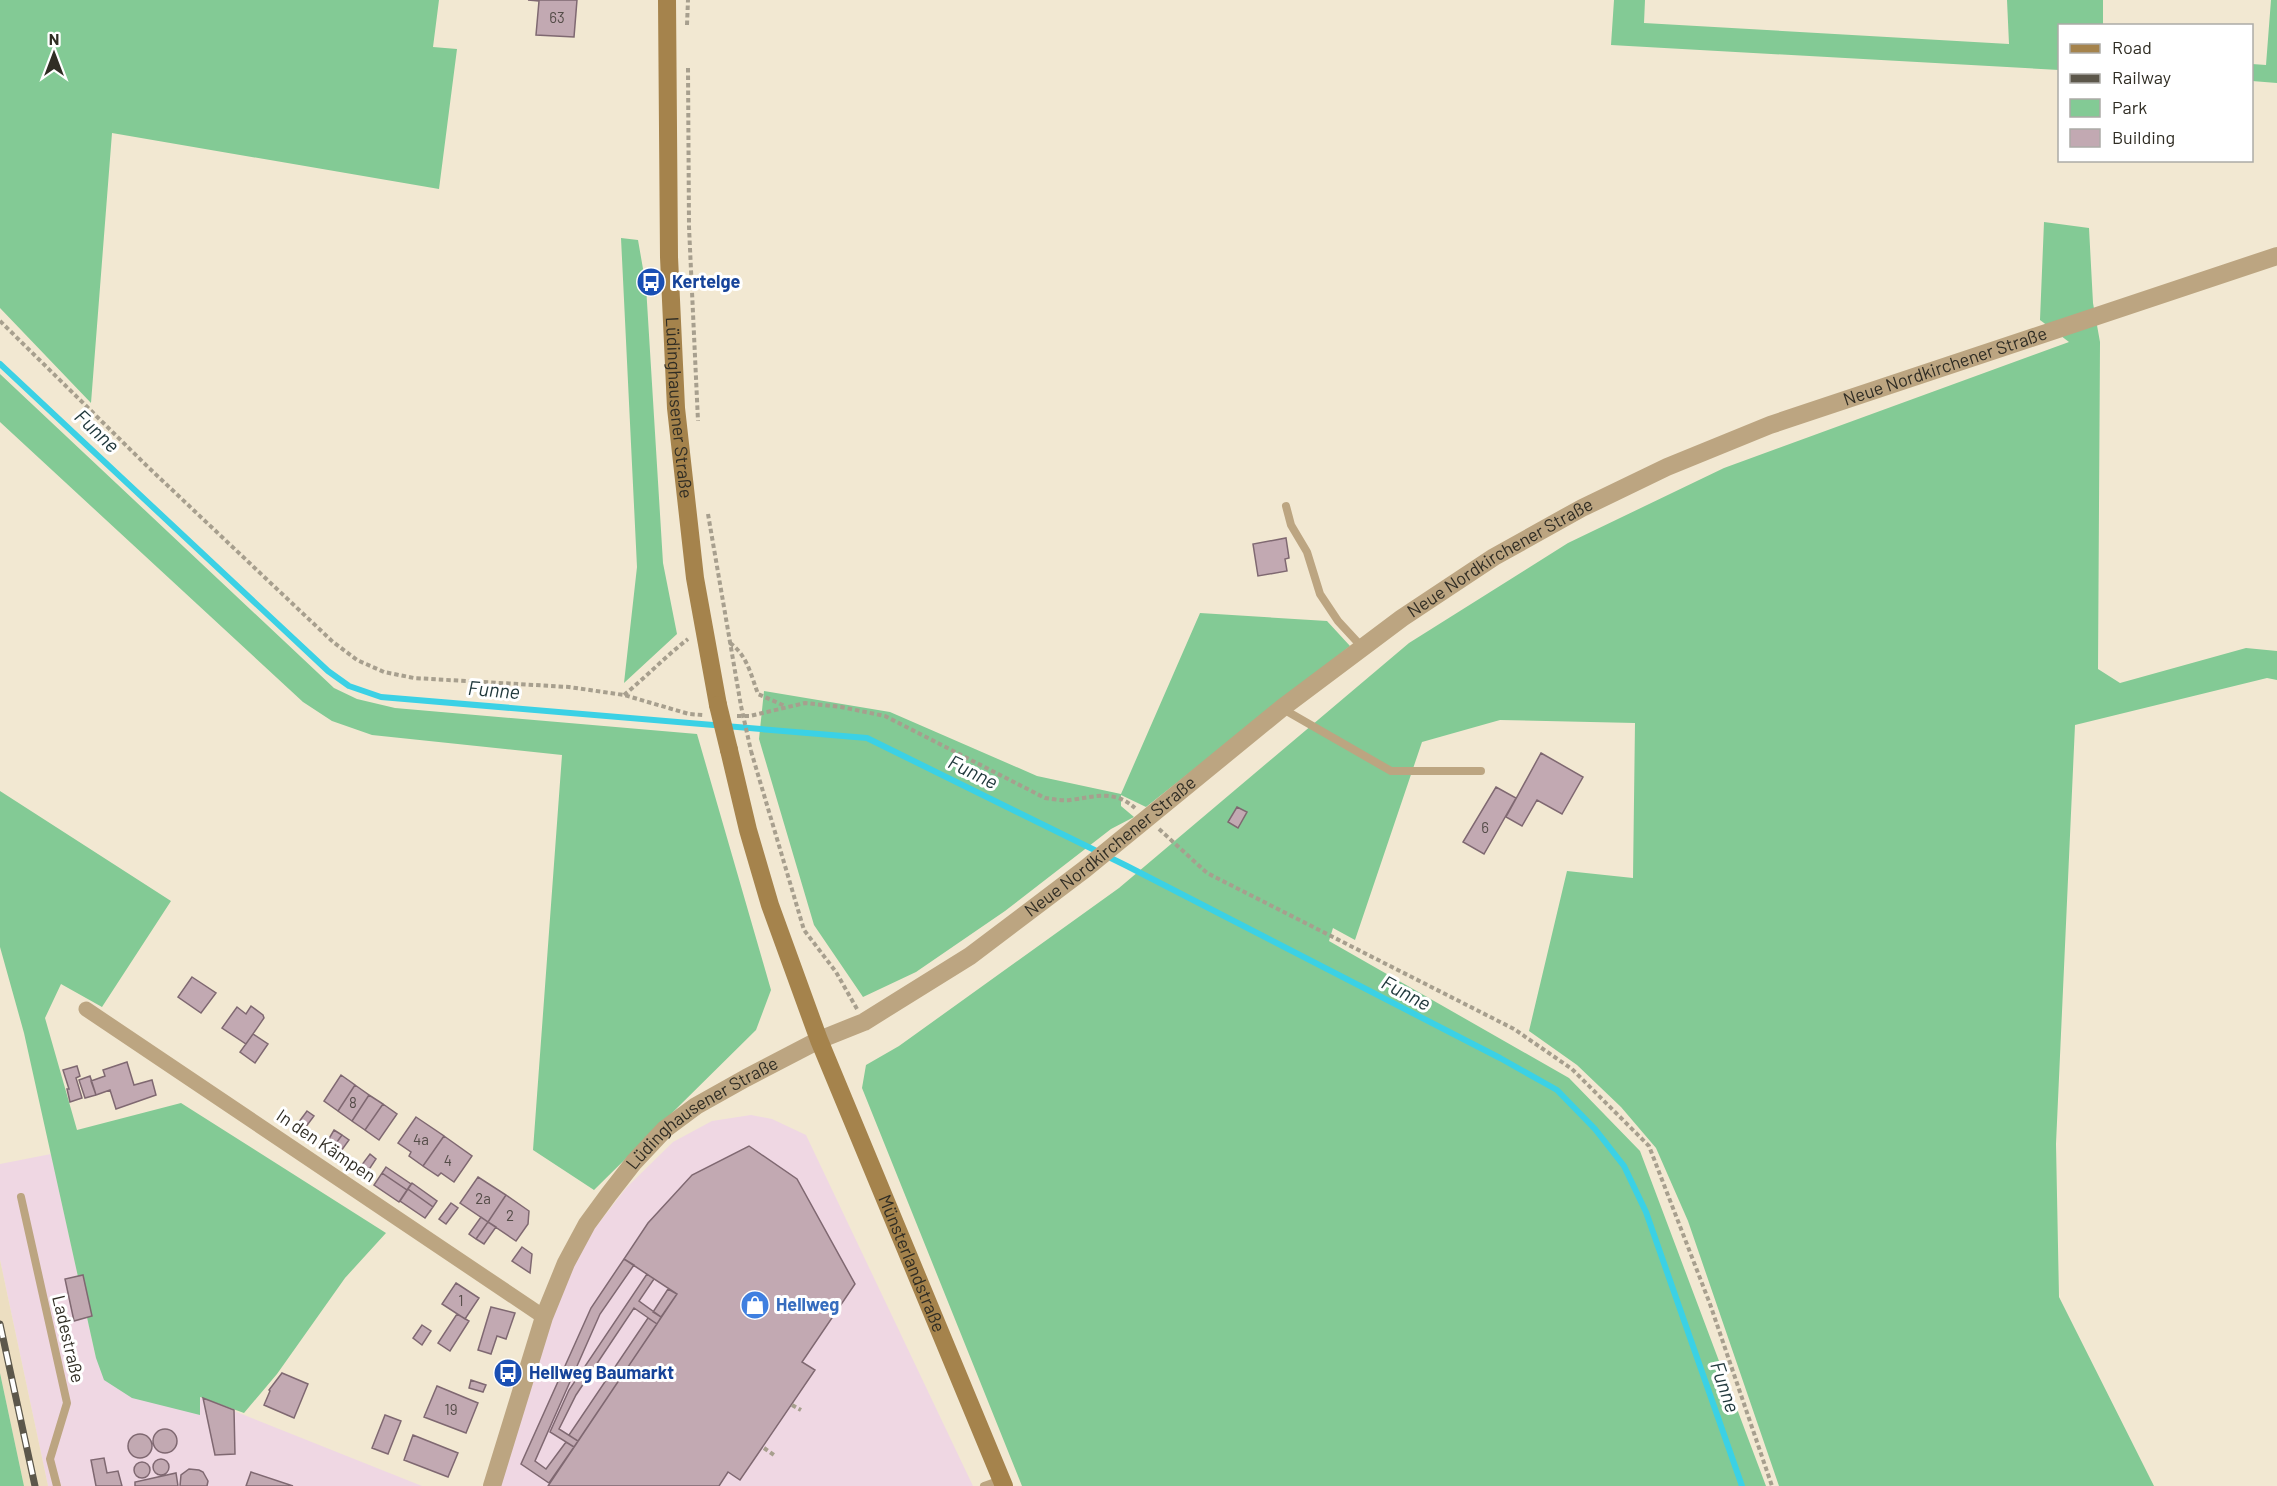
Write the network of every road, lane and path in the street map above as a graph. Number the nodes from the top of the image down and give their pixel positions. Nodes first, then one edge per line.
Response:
1 (667, 0) edge
2 (688, 0) edge
3 (688, 36) dead end
4 (688, 60) dead end
5 (2277, 256) edge
6 (0, 321) edge
7 (699, 429) dead end
8 (707, 506) dead end
9 (1286, 506) dead end
10 (704, 627) junction
11 (730, 644) junction
12 (1363, 648) junction
13 (624, 695) junction
14 (785, 706) junction
15 (1282, 708) junction
16 (719, 712) junction
17 (1481, 771) dead end
18 (1148, 819) junction
19 (86, 1009) dead end
20 (864, 1022) junction
21 (819, 1040) junction
22 (21, 1197) dead end
23 (544, 1317) junction
24 (792, 1405) dead end
25 (801, 1410) dead end
26 (764, 1448) dead end
27 (774, 1455) dead end
28 (1003, 1483) edge
29 (57, 1486) edge
30 (492, 1486) edge
31 (984, 1486) edge
32 (1772, 1486) edge

1 - 10 main road, Lüdinghausener Straße
2 - 3 path
4 - 7 path
5 - 12 street, Neue Nordkirchener Straße
6 - 13 path
8 - 11 path
9 - 12 lane
10 - 13 path
10 - 16 main road, Lüdinghausener Straße
11 - 14 path
11 - 20 path, bridge
12 - 15 street, Neue Nordkirchener Straße
13 - 16 path
14 - 16 path
14 - 18 path
15 - 17 lane
15 - 18 street, Neue Nordkirchener Straße
16 - 21 main road, Lüdinghausener Straße, bridge
18 - 20 street, Neue Nordkirchener Straße
18 - 32 path
19 - 23 street, In den Kämpen
20 - 21 street, Neue Nordkirchener Straße
21 - 23 street, Lüdinghausener Straße
21 - 28 main road, Münsterlandstraße
22 - 29 lane, Ladestraße
23 - 30 street, Lüdinghausener Straße
24 - 25 path
26 - 27 path
28 - 31 lane

